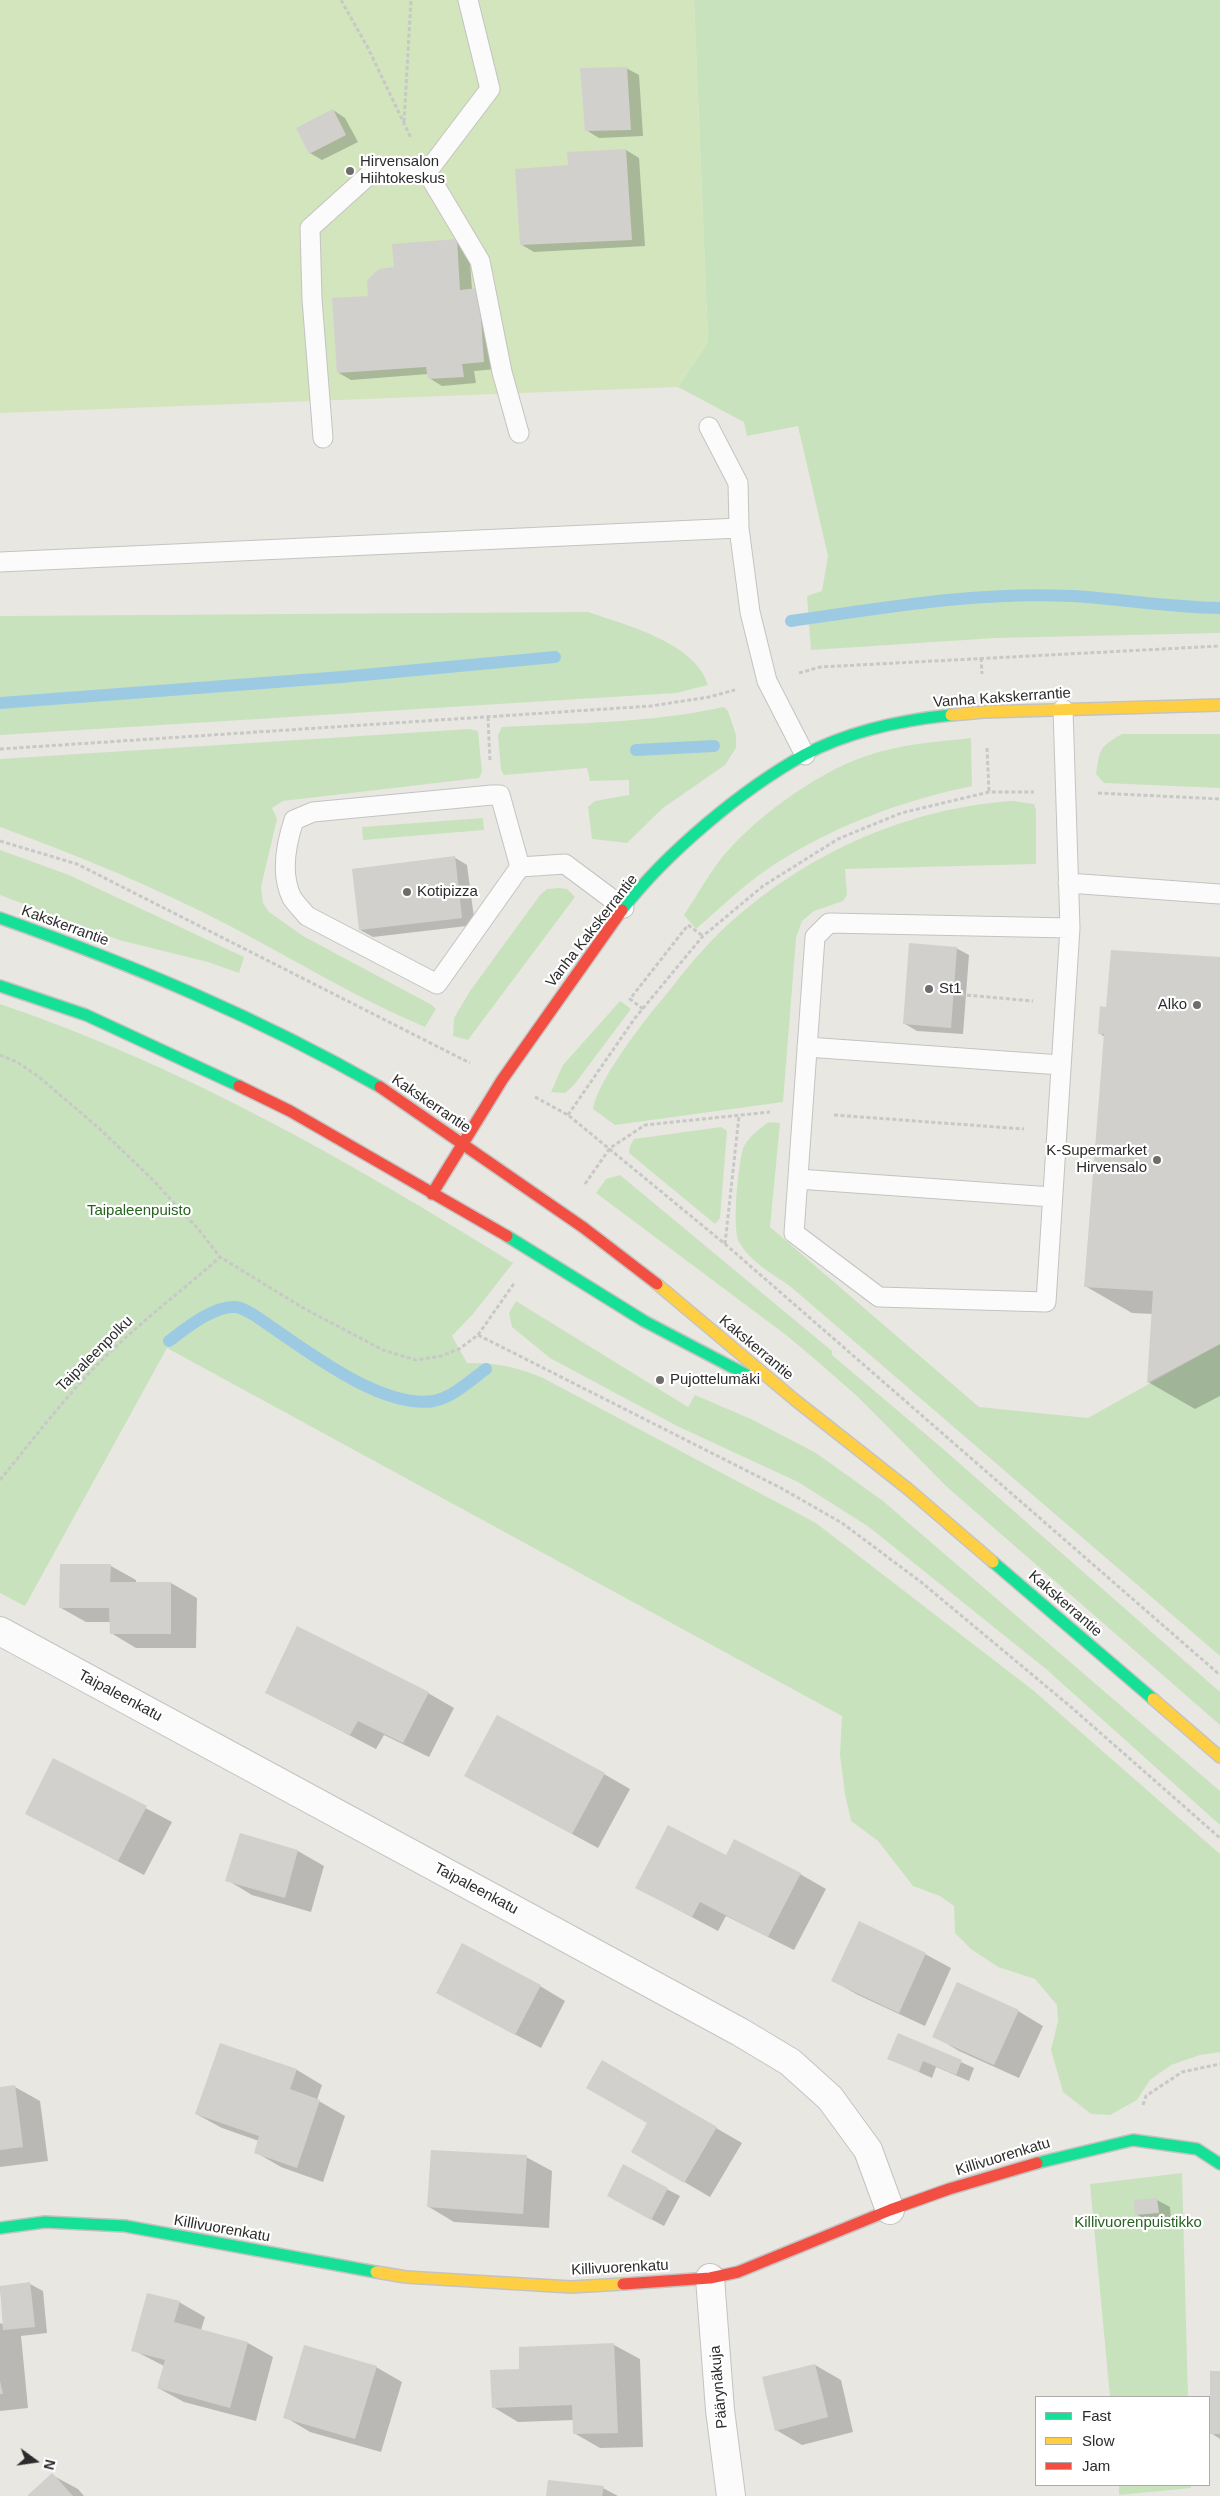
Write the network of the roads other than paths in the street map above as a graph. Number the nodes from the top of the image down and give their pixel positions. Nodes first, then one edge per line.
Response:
1 (468, 0) edge
2 (427, 172) junction
3 (709, 427) dead end
4 (519, 433) dead end
5 (323, 438) dead end
6 (739, 528) junction
7 (0, 562) edge
8 (1220, 705) edge
9 (1062, 709) junction
10 (805, 755) junction
11 (520, 866) junction
12 (1068, 883) junction
13 (1220, 894) edge
14 (624, 908) junction
15 (0, 918) edge
16 (1070, 928) junction
17 (0, 986) edge
18 (807, 1047) junction
19 (1061, 1065) junction
20 (463, 1144) junction
21 (798, 1179) junction
22 (432, 1194) junction
23 (1052, 1197) junction
24 (795, 1400) junction
25 (0, 1631) edge
26 (1220, 1757) edge
27 (1220, 2164) edge
28 (890, 2210) junction
29 (0, 2228) edge
30 (710, 2278) junction
31 (731, 2496) edge

1 - 2 lane
2 - 4 lane
2 - 5 lane
3 - 6 lane
6 - 7 lane
6 - 10 lane
8 - 9 main road, Vanha Kakskerrantie
9 - 10 main road, Vanha Kakskerrantie
9 - 12 lane
10 - 14 main road, Vanha Kakskerrantie
11 - 11 lane
11 - 14 lane
12 - 13 lane
12 - 16 lane
14 - 20 main road, Vanha Kakskerrantie
15 - 20 main road, Kakskerrantie
16 - 18 lane
16 - 19 lane
17 - 22 main road, Kakskerrantie
18 - 19 lane
18 - 21 lane
19 - 23 lane
20 - 22 main road, Vanha Kakskerrantie
20 - 24 main road, Kakskerrantie
21 - 23 lane
21 - 23 lane
22 - 24 main road, Kakskerrantie
24 - 26 main road, Kakskerrantie
25 - 28 street, Taipaleenkatu
27 - 28 main road, Killivuorenkatu
28 - 30 main road, Killivuorenkatu
29 - 30 main road, Killivuorenkatu
30 - 31 street, Päärynäkuja

